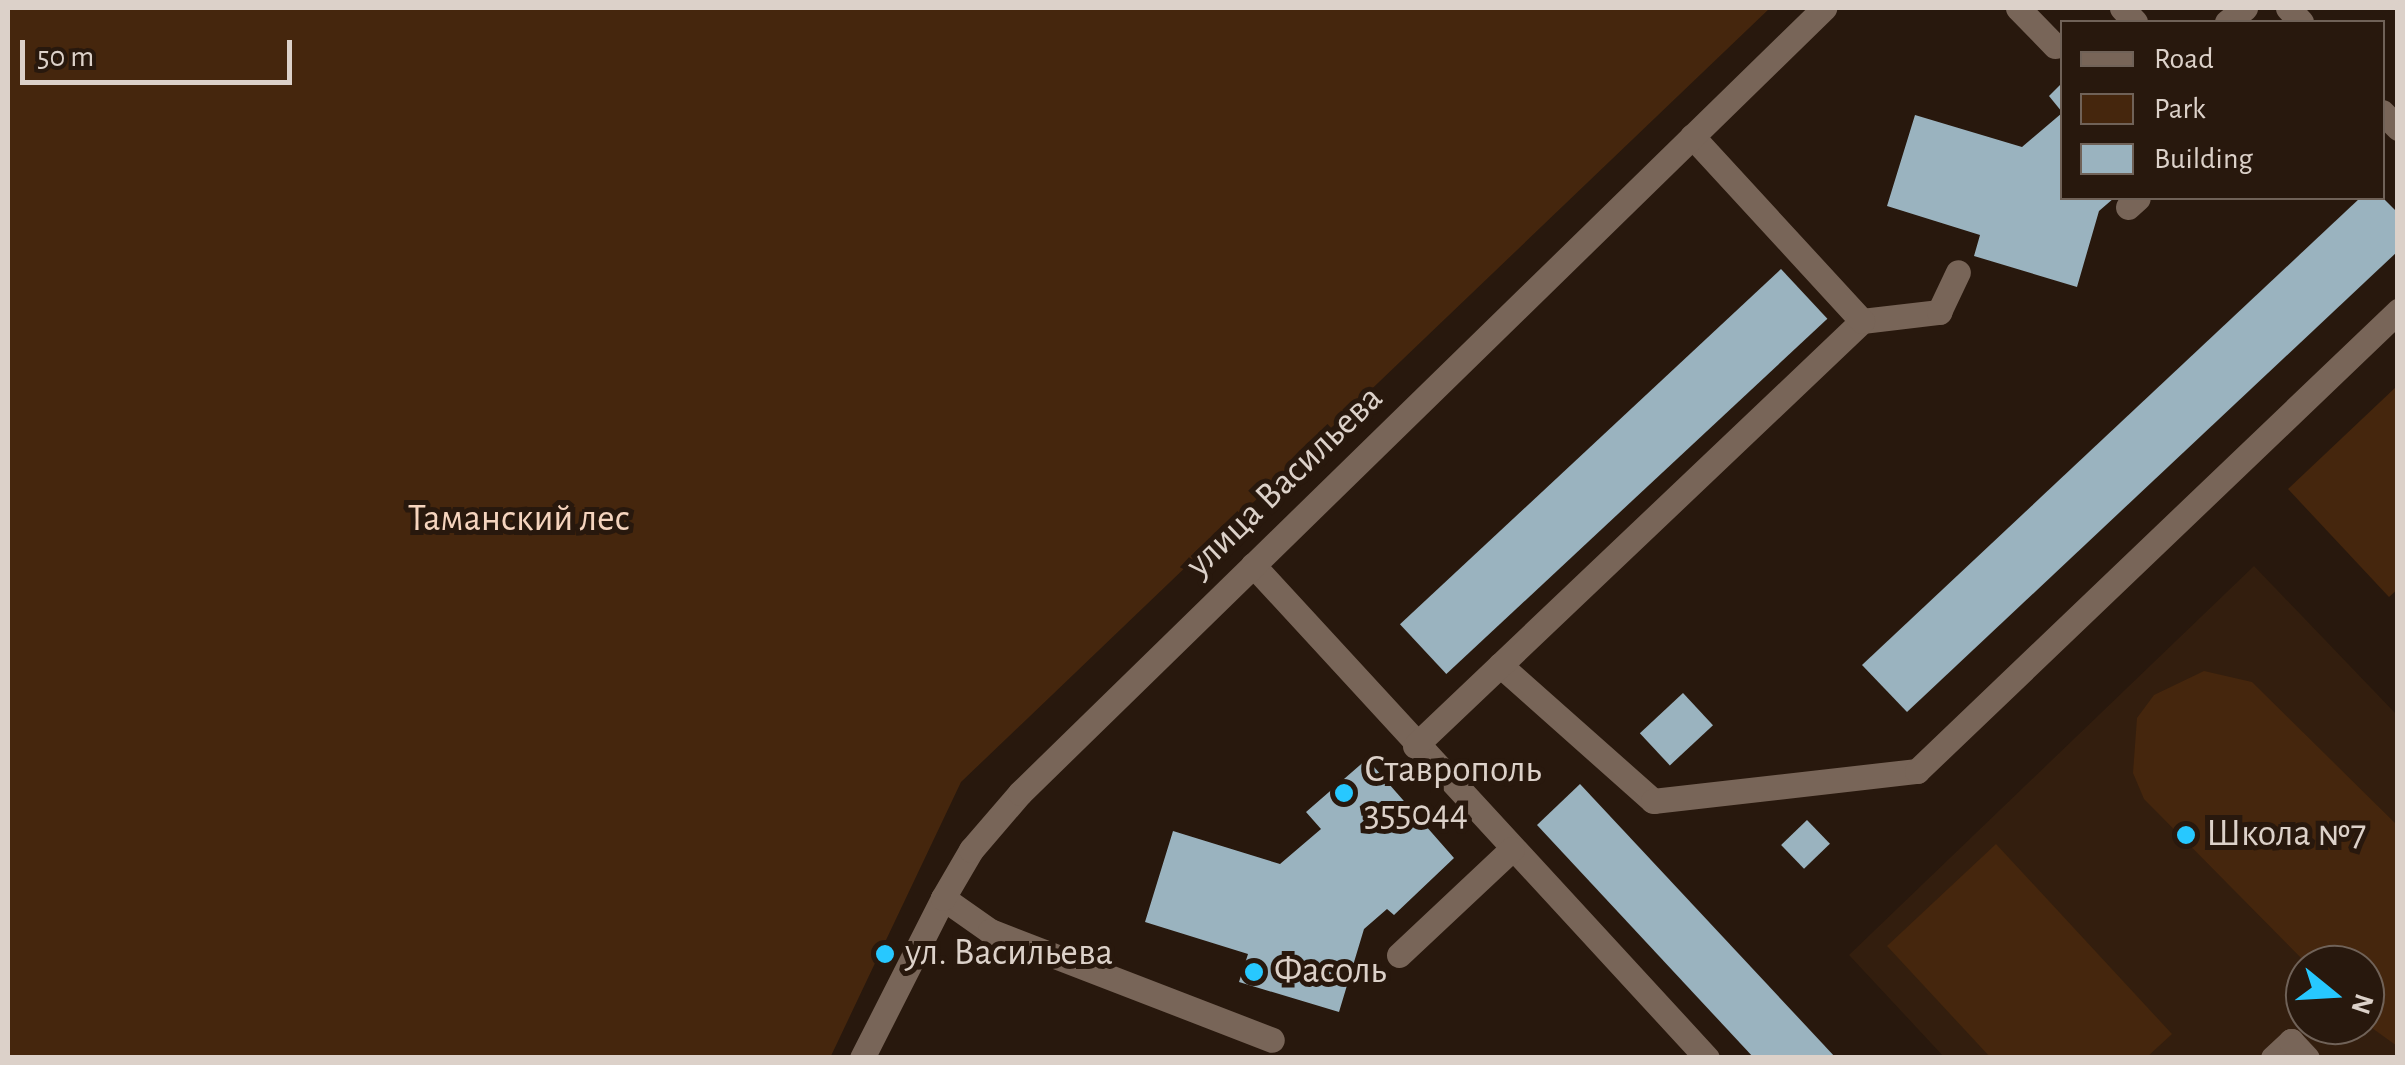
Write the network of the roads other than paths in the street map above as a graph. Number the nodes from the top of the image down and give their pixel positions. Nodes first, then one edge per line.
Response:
1 (1824, 8) edge
2 (2018, 8) edge
3 (2055, 46) dead end
4 (1692, 136) junction
5 (1958, 272) dead end
6 (2398, 312) edge
7 (1862, 322) junction
8 (1253, 565) junction
9 (1500, 665) junction
10 (1416, 746) junction
11 (1512, 849) junction
12 (942, 898) junction
13 (1399, 955) dead end
14 (1272, 1040) dead end
15 (862, 1058) edge
16 (1707, 1058) edge
17 (2274, 1058) edge
18 (2307, 1058) edge

1 - 4 street, улица Васильева
2 - 3 street
4 - 7 street
4 - 8 street, улица Васильева
5 - 7 street
6 - 9 street
7 - 9 street
8 - 10 street
8 - 12 street, улица Васильева
9 - 10 street
10 - 11 street
11 - 13 street
11 - 16 street
12 - 14 street
12 - 15 street, улица Васильева
17 - 18 street

